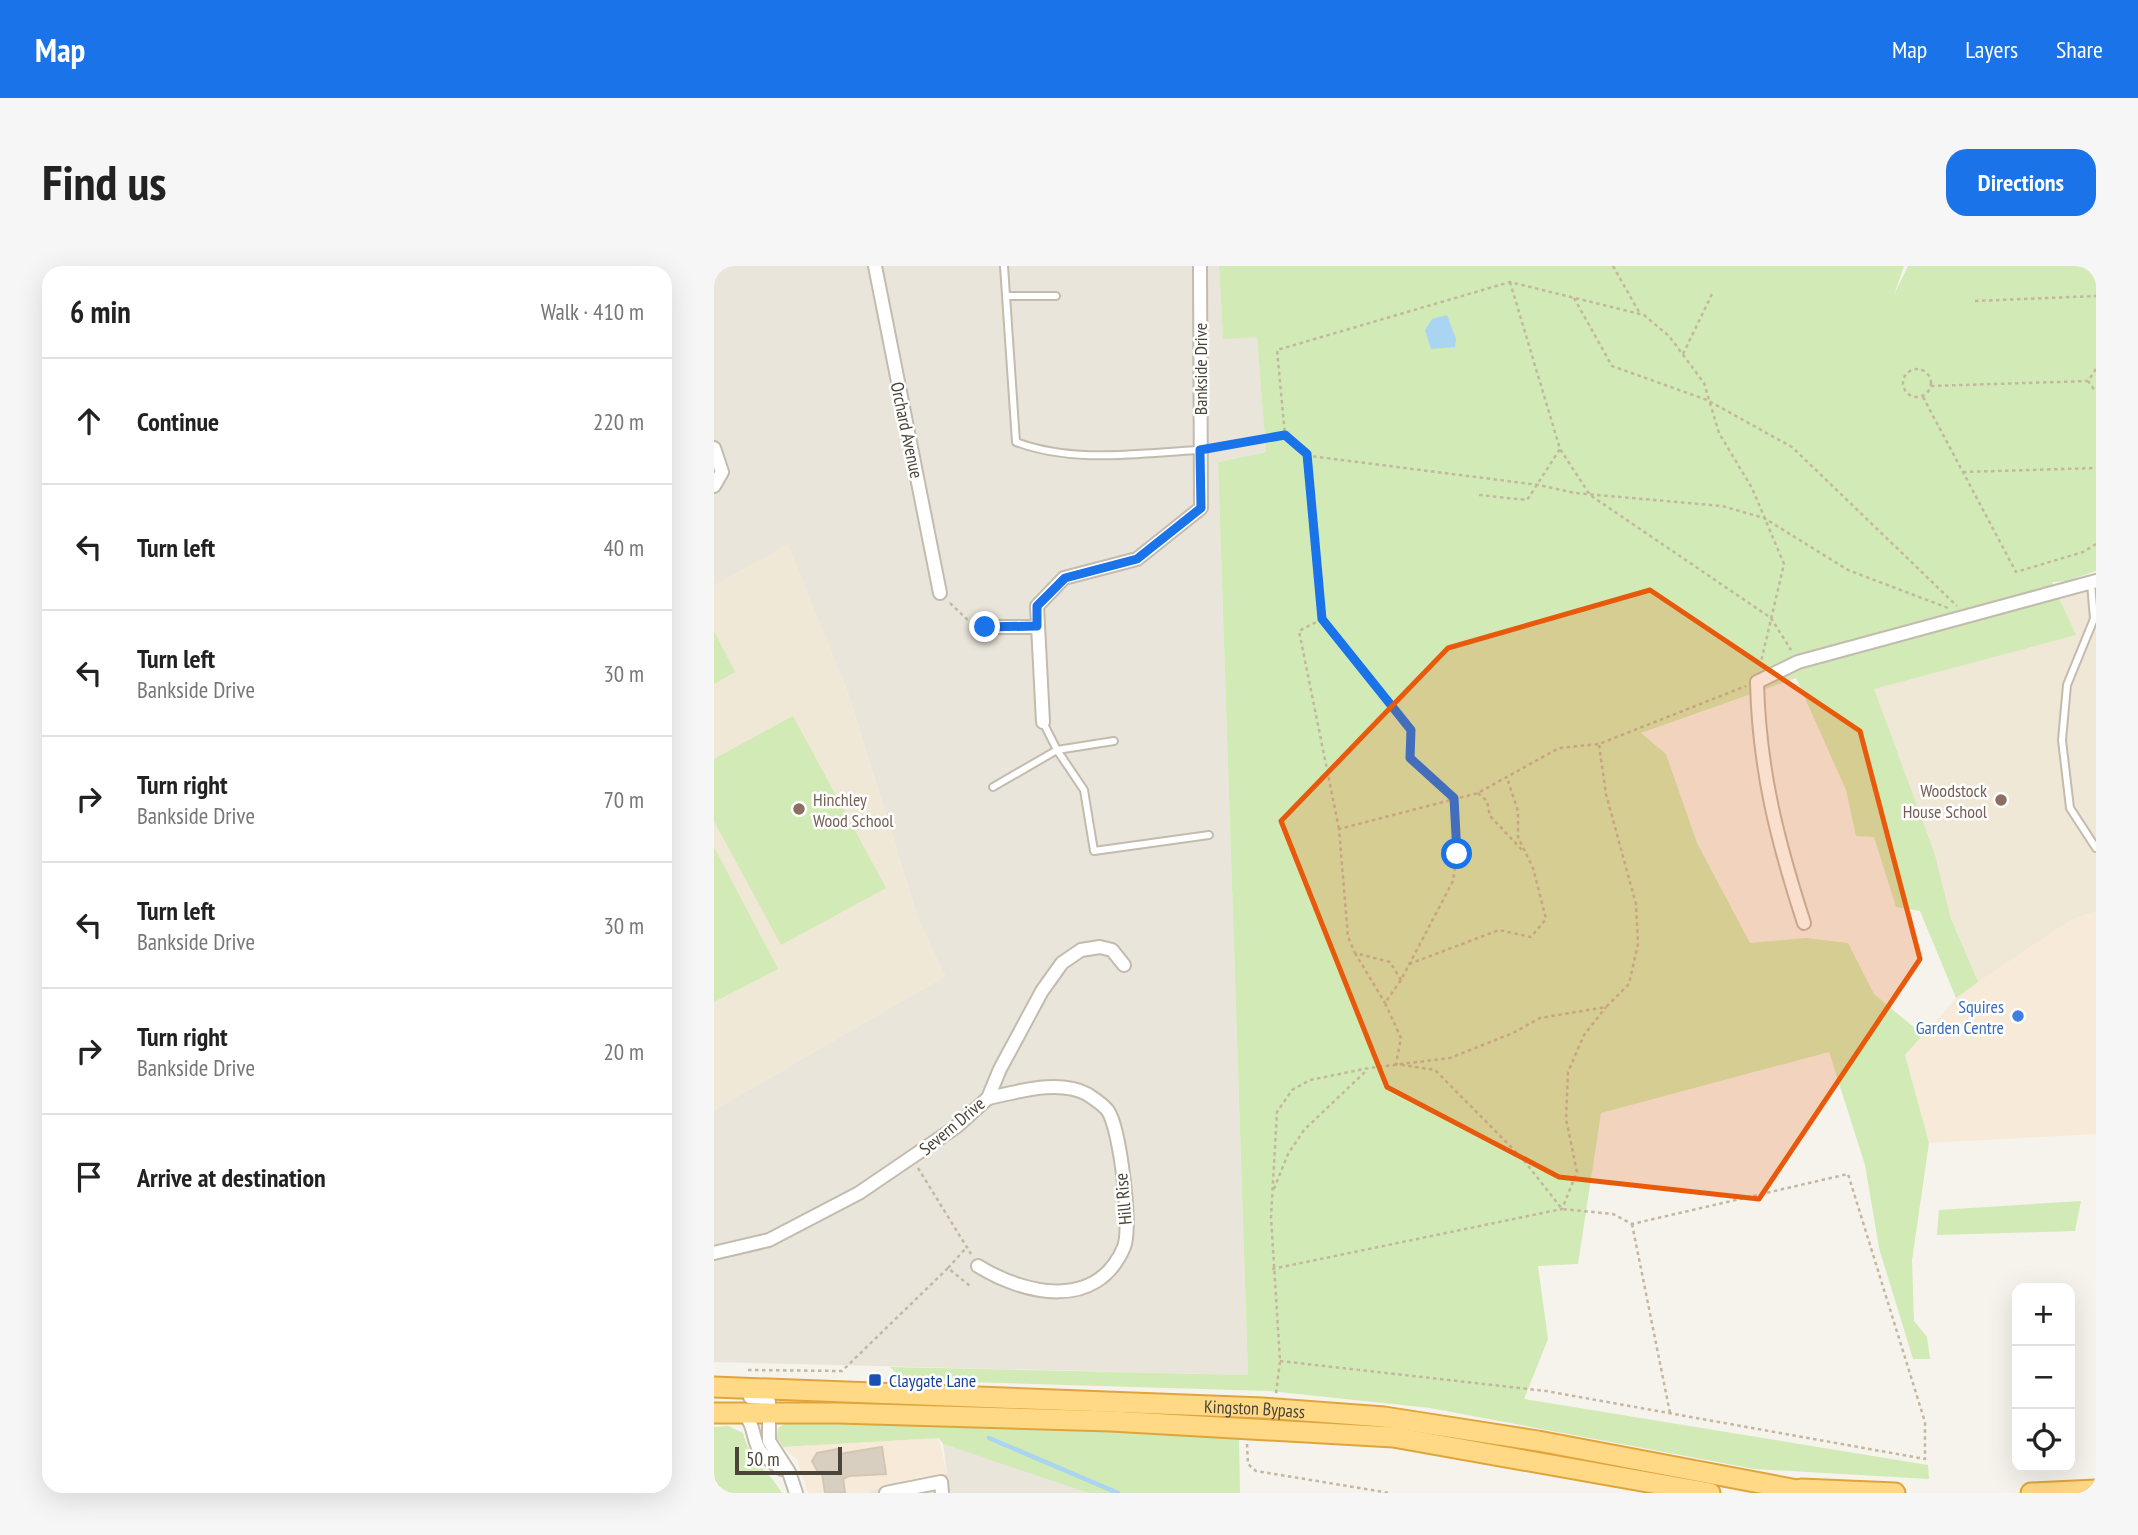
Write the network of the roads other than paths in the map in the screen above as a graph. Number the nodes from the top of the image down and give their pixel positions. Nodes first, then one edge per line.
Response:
1 (875, 266) edge
2 (1004, 266) edge
3 (1200, 266) edge
4 (1007, 296) junction
5 (1056, 296) dead end
6 (714, 448) edge
7 (1200, 450) junction
8 (714, 486) edge
9 (2093, 582) edge
10 (940, 593) road end
11 (1037, 626) junction
12 (985, 627) road end
13 (1043, 722) joint
14 (1114, 741) dead end
15 (1056, 750) junction
16 (993, 787) dead end
17 (1209, 835) dead end
18 (2096, 848) edge
19 (1804, 923) dead end
20 (1124, 965) dead end
21 (988, 1098) junction
22 (714, 1253) edge
23 (978, 1266) road end
24 (714, 1387) edge
25 (714, 1395) edge
26 (714, 1413) edge
27 (744, 1414) junction
28 (770, 1414) junction
29 (789, 1472) junction
30 (1789, 1488) junction
31 (2096, 1490) edge
32 (796, 1493) edge
33 (886, 1493) edge
34 (943, 1493) edge
35 (1710, 1493) edge
36 (1813, 1493) edge
37 (1895, 1493) edge
38 (2031, 1493) edge

1 - 10 street, Orchard Avenue
2 - 4 lane
3 - 7 street, Bankside Drive
4 - 5 lane
4 - 7 lane
6 - 8 street
7 - 11 street, Bankside Drive
9 - 18 lane
9 - 19 street
11 - 12 street
11 - 13 street, Bankside Drive
13 - 15 lane
14 - 15 lane
15 - 16 lane
15 - 17 lane
20 - 21 street, Severn Drive
21 - 22 street, Severn Drive
21 - 23 street, Hill Rise
24 - 30 highway, Kingston Bypass
25 - 28 street
26 - 27 highway, Kingston Bypass
27 - 28 highway, Kingston Bypass
27 - 29 street
28 - 29 street
28 - 35 highway, Kingston Bypass
29 - 32 street
30 - 36 highway
30 - 37 highway
31 - 38 highway
33 - 34 street

